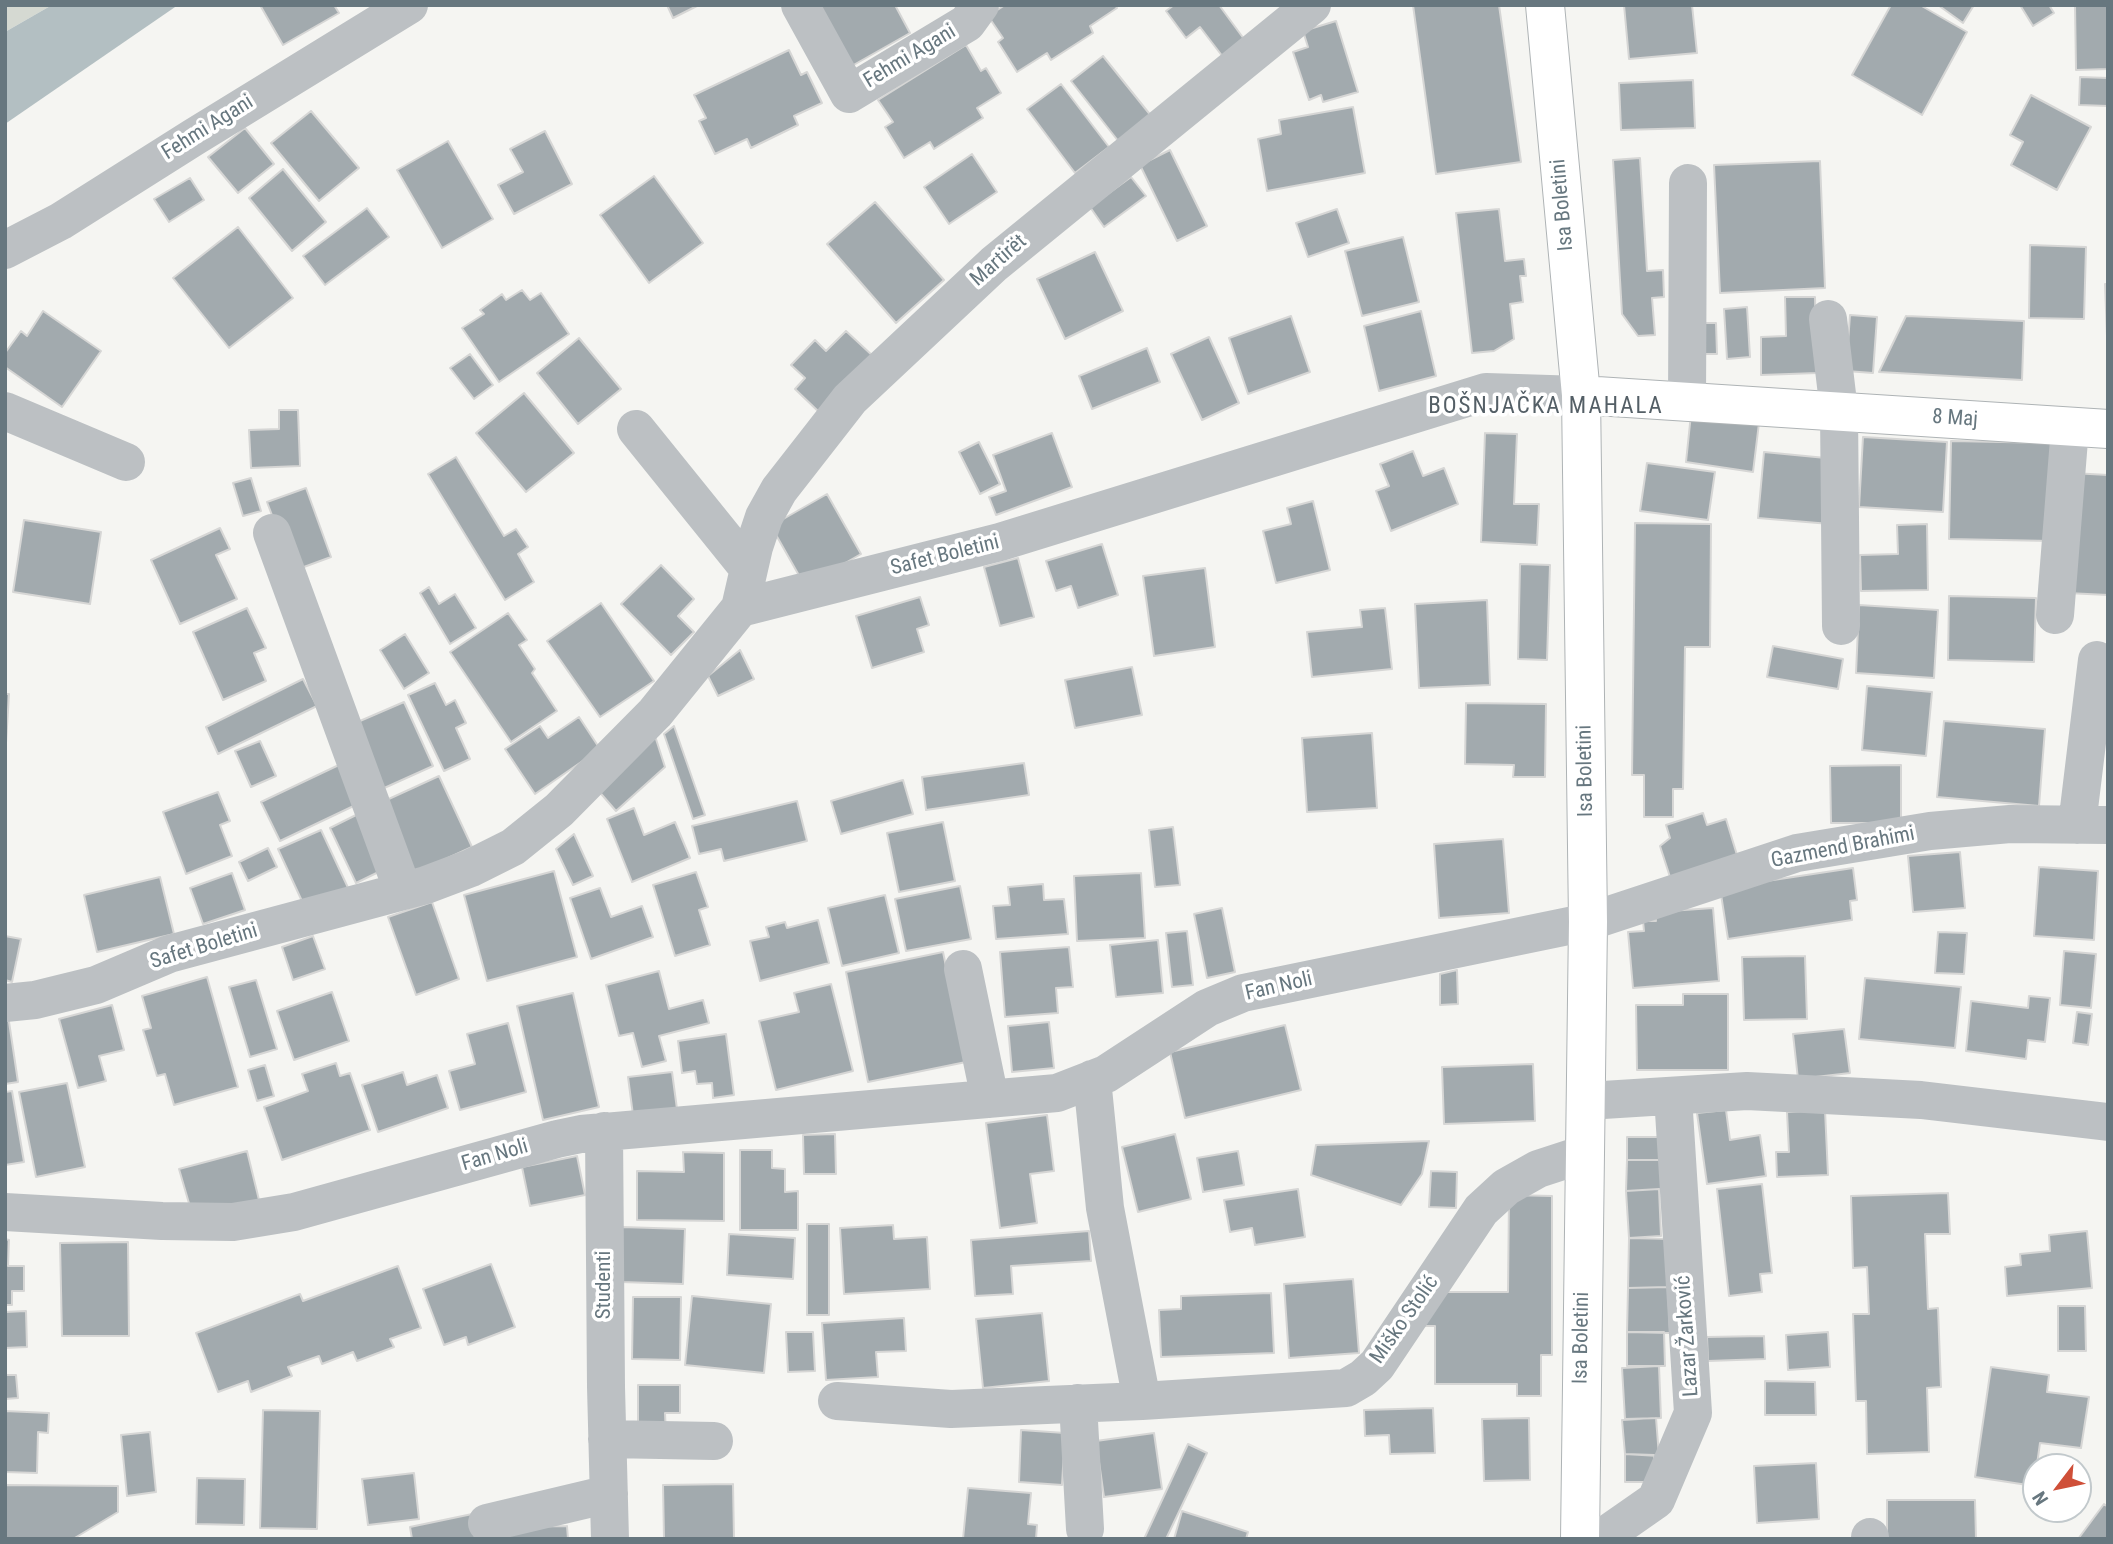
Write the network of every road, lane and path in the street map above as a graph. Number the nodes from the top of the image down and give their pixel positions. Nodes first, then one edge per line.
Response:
1 (410, 5) edge
2 (800, 5) edge
3 (980, 5) edge
4 (1312, 5) edge
5 (1545, 5) edge
6 (1688, 183) dead end
7 (5, 250) edge
8 (1828, 319) dead end
9 (1581, 395) junction
10 (1687, 402) junction
11 (5, 411) edge
12 (1839, 411) junction
13 (2070, 427) junction
14 (636, 429) dead end
15 (2108, 429) edge
16 (126, 462) dead end
17 (272, 533) dead end
18 (748, 569) junction
19 (740, 608) junction
20 (2055, 615) dead end
21 (1841, 626) dead end
22 (2097, 660) dead end
23 (2092, 825) edge
24 (403, 891) junction
25 (1588, 922) junction
26 (963, 969) dead end
27 (5, 1003) edge
28 (1092, 1079) junction
29 (1673, 1096) junction
30 (990, 1099) junction
31 (1587, 1101) junction
32 (2108, 1122) edge
33 (604, 1131) junction
34 (1584, 1154) junction
35 (5, 1212) edge
36 (837, 1401) dead end
37 (1142, 1401) junction
38 (1078, 1404) junction
39 (607, 1439) junction
40 (714, 1441) dead end
41 (609, 1493) junction
42 (487, 1523) dead end
43 (1085, 1529) dead end
44 (610, 1539) edge
45 (1580, 1539) edge
46 (1600, 1539) edge

1 - 7 street, Fehmi Agani
2 - 3 street, Fehmi Agani
4 - 18 street, Martirët
5 - 9 main road, Isa Boletini
6 - 10 street
8 - 12 street
9 - 10 main road, 8 Maj
9 - 19 street, Safet Boletini
9 - 25 main road, Isa Boletini
10 - 12 main road, 8 Maj
11 - 16 street
12 - 13 main road, 8 Maj
12 - 21 street
13 - 15 main road, 8 Maj
13 - 20 street
14 - 18 street
17 - 24 street
18 - 19 street, Martirët
19 - 24 street, Safet Boletini
22 - 23 street
23 - 25 street, Gazmend Brahimi
24 - 27 street, Safet Boletini
25 - 28 street, Fan Noli
25 - 31 main road, Isa Boletini
26 - 30 street
28 - 30 street, Fan Noli
28 - 37 street
29 - 31 street
29 - 32 street
29 - 46 street, Lazar Žarković
30 - 33 street, Fan Noli
31 - 34 main road, Isa Boletini
33 - 35 street, Fan Noli
33 - 39 street, Studenti
34 - 37 street, Miško Stolić
34 - 45 main road, Isa Boletini
36 - 38 street, Miško Stolić
37 - 38 street, Miško Stolić
38 - 43 street
39 - 40 street
39 - 41 street, Studenti
41 - 42 street
41 - 44 street, Studenti

